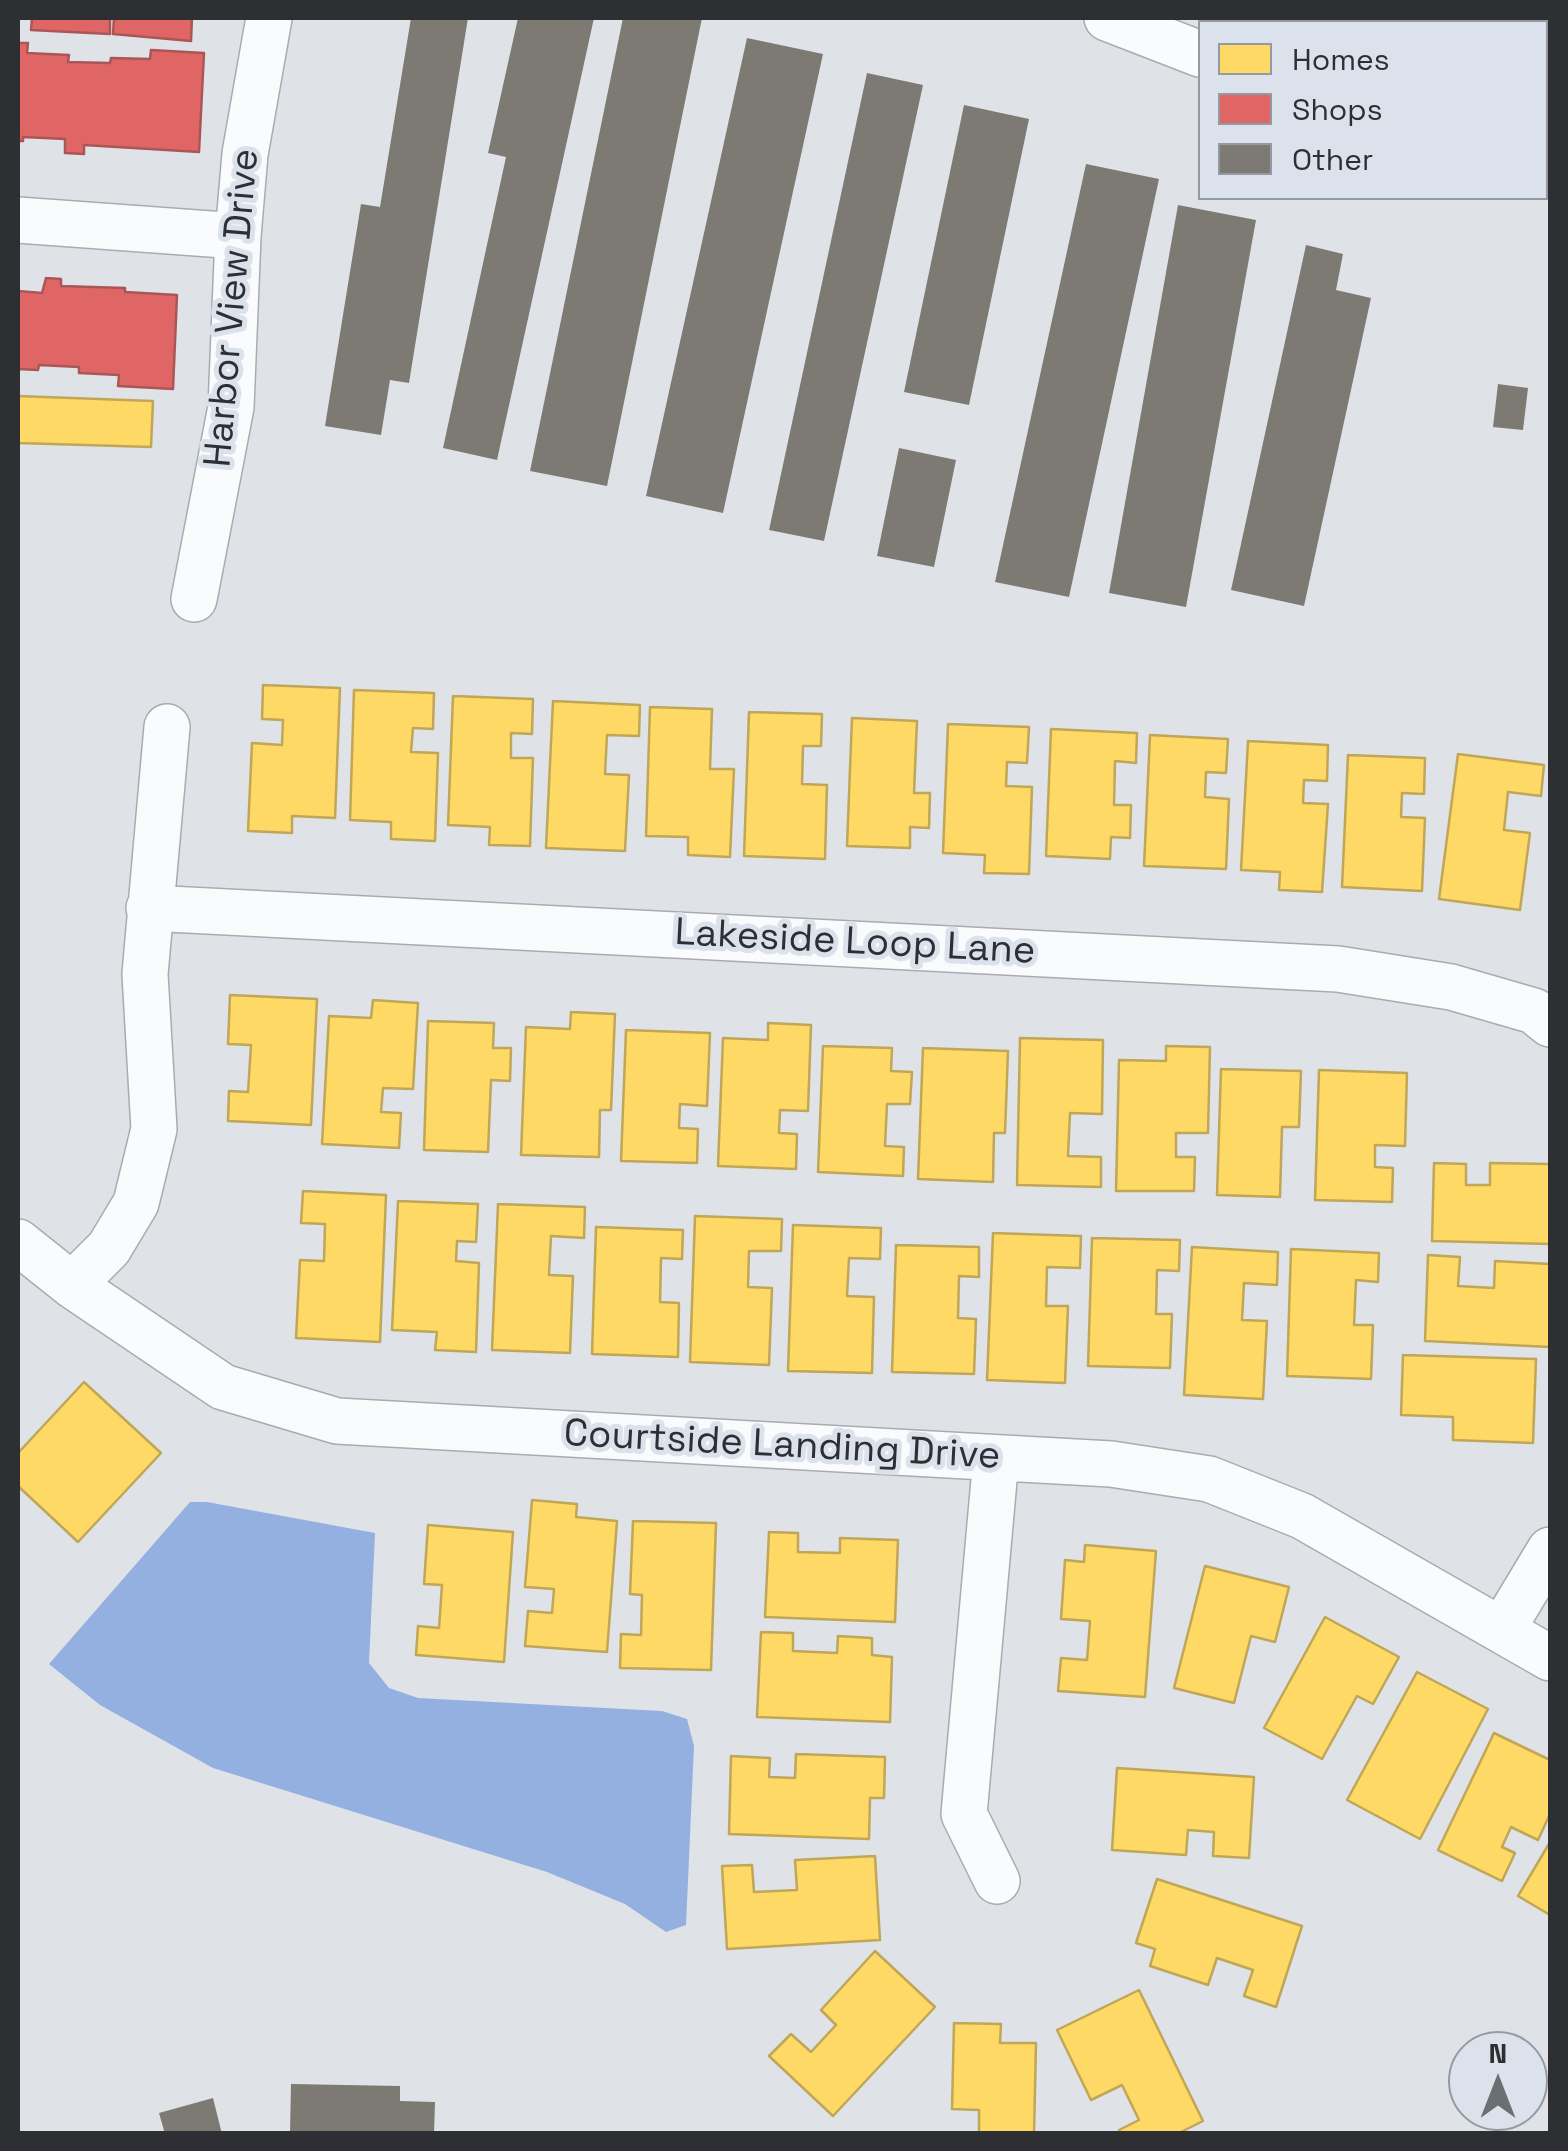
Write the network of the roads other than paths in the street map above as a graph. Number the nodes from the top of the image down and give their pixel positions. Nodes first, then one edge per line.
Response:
1 (269, 18) edge
2 (1107, 18) edge
3 (1198, 53) edge
4 (18, 220) edge
5 (238, 236) junction
6 (194, 598) dead end
7 (167, 726) dead end
8 (149, 908) junction
9 (1550, 1024) edge
10 (18, 1242) edge
11 (72, 1284) junction
12 (996, 1458) junction
13 (1550, 1550) edge
14 (1503, 1628) junction
15 (1550, 1658) edge
16 (996, 1882) dead end

1 - 5 street, Harbor View Drive
2 - 3 street
4 - 5 street
5 - 6 street, Harbor View Drive
7 - 8 street
8 - 9 street, Lakeside Loop Lane
8 - 11 street
10 - 11 street, Courtside Landing Drive
11 - 12 street, Courtside Landing Drive
12 - 14 street, Courtside Landing Drive
12 - 16 street
13 - 14 street
14 - 15 street, Courtside Landing Drive

